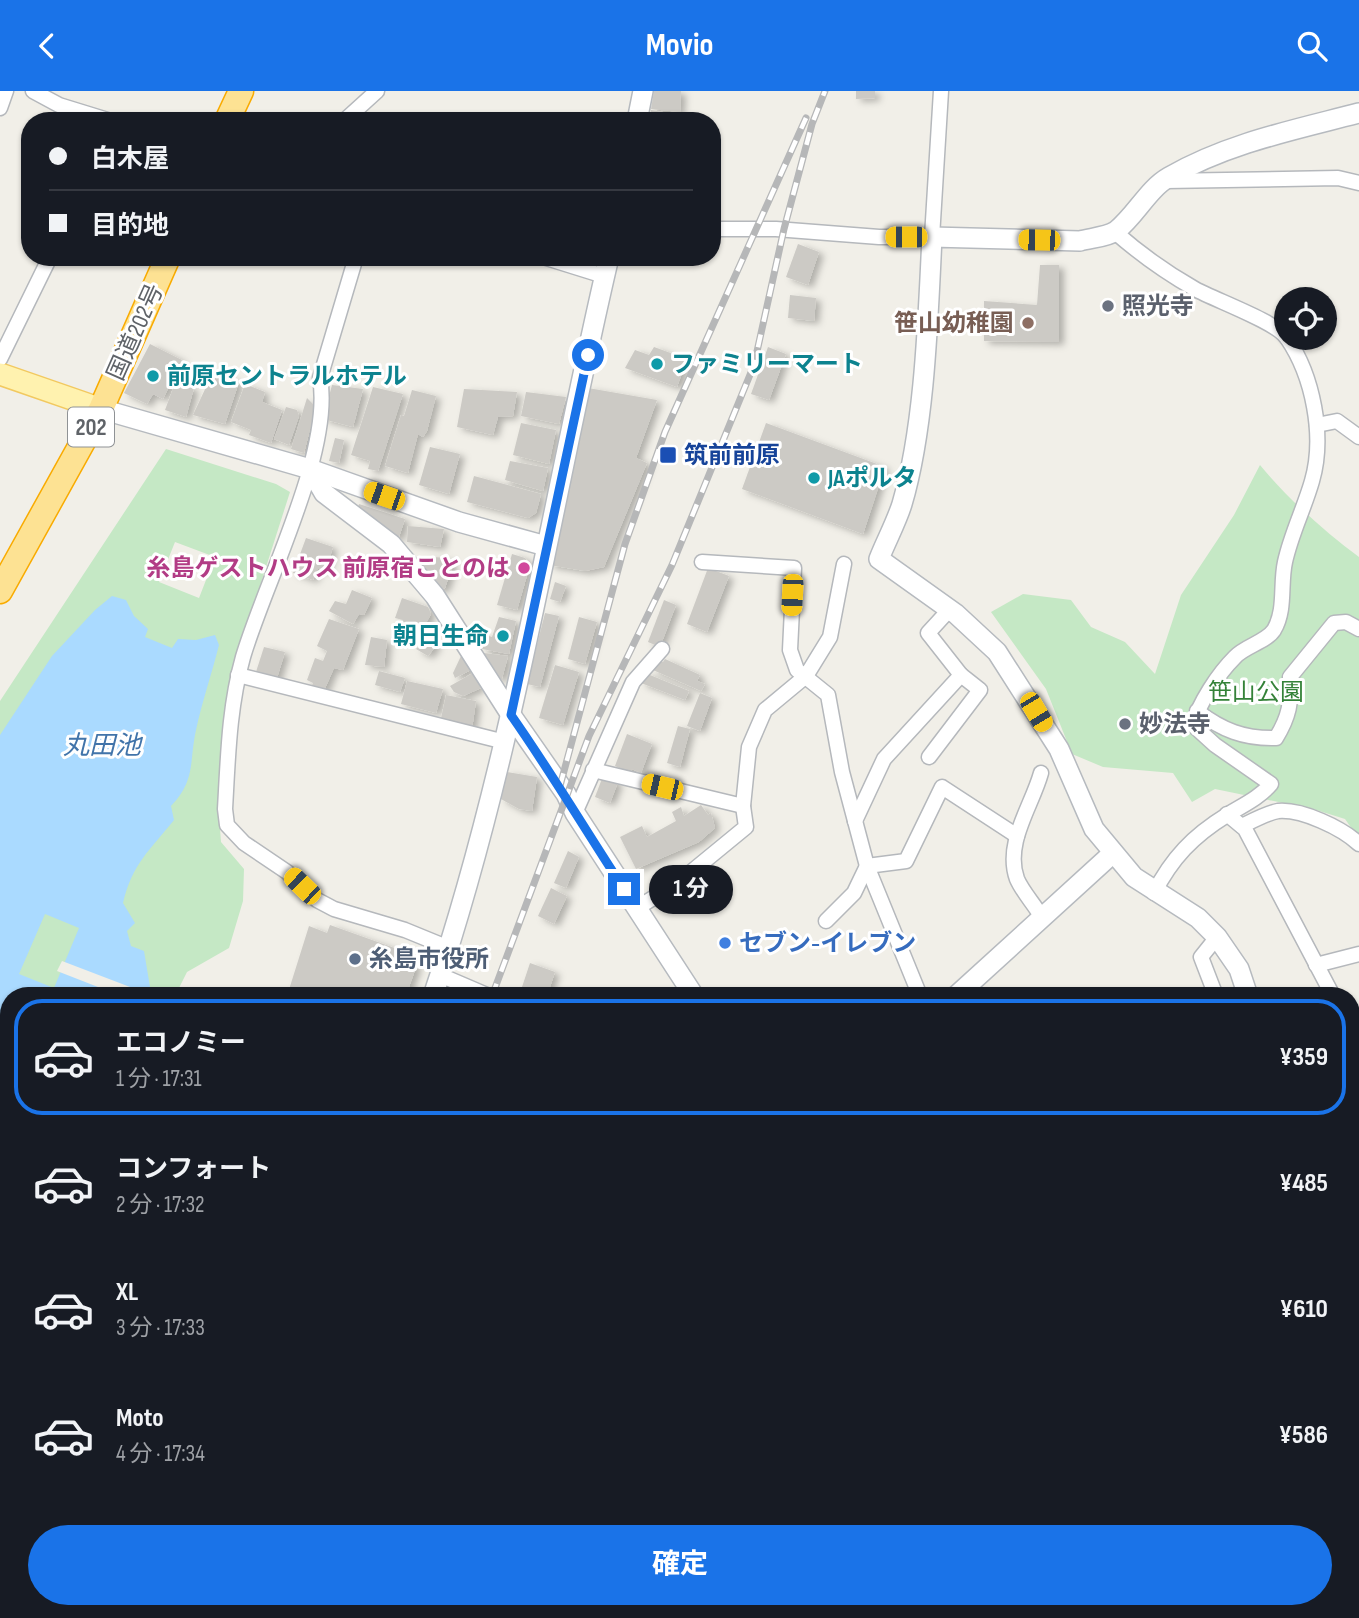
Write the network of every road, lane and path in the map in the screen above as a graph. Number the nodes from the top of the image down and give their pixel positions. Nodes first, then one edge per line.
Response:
1 (6, 91) edge
2 (33, 91) edge
3 (241, 91) edge
4 (377, 91) edge
5 (643, 91) edge
6 (941, 91) edge
7 (0, 108) edge
8 (82, 112) edge
9 (231, 112) edge
10 (354, 112) edge
11 (639, 112) edge
12 (1359, 113) edge
13 (1163, 181) junction
14 (1359, 183) edge
15 (721, 229) edge
16 (1115, 232) junction
17 (932, 237) junction
18 (46, 266) edge
19 (163, 266) edge
20 (353, 266) edge
21 (606, 266) edge
22 (1274, 329) edge
23 (1292, 350) edge
24 (0, 359) edge
25 (0, 374) edge
26 (101, 409) junction
27 (1317, 425) junction
28 (1359, 437) edge
29 (310, 469) junction
30 (546, 547) junction
31 (702, 562) dead end
32 (844, 564) dead end
33 (0, 591) edge
34 (950, 609) junction
35 (1359, 629) edge
36 (662, 649) dead end
37 (238, 675) junction
38 (961, 675) junction
39 (806, 676) junction
40 (1197, 711) junction
41 (511, 715) junction
42 (505, 742) junction
43 (929, 757) dead end
44 (593, 770) junction
45 (1041, 773) dead end
46 (743, 806) junction
47 (575, 813) junction
48 (1227, 814) junction
49 (855, 821) junction
50 (1242, 826) junction
51 (1017, 835) junction
52 (1359, 844) edge
53 (1113, 853) junction
54 (867, 866) junction
55 (1154, 893) junction
56 (637, 908) junction
57 (1041, 916) junction
58 (826, 921) dead end
59 (1217, 937) junction
60 (449, 948) junction
61 (1359, 954) edge
62 (1316, 965) junction
63 (440, 975) junction
64 (436, 987) edge
65 (468, 987) edge
66 (688, 987) edge
67 (916, 987) edge
68 (966, 987) edge
69 (1213, 987) edge
70 (1245, 987) edge
71 (1328, 987) edge

1 - 7 street
2 - 8 street
3 - 9 highway
4 - 10 street
5 - 11 street
6 - 17 street
12 - 13 street
13 - 14 street
13 - 16 street
15 - 17 street
16 - 17 street
16 - 22 street
17 - 34 street
18 - 24 street
19 - 26 highway, 国道202号 / 202
20 - 29 street
21 - 30 street
23 - 27 street
25 - 26 main road
26 - 29 street
26 - 33 highway, 国道202号 / 202
27 - 28 street
27 - 40 street
29 - 30 street
29 - 37 street
29 - 41 street
30 - 41 street
31 - 39 street
32 - 39 street
34 - 38 street
34 - 53 street
35 - 40 street
36 - 44 street
37 - 42 street
37 - 60 street
38 - 43 street
38 - 49 street
39 - 46 street
39 - 49 street
40 - 48 street
41 - 42 street
41 - 47 street
42 - 60 street
44 - 46 street
44 - 47 street
45 - 51 street
46 - 56 street
47 - 56 street
48 - 50 street
48 - 55 street
49 - 54 street
50 - 52 street
50 - 62 street
51 - 54 street
51 - 57 street
53 - 55 street
53 - 57 street
54 - 58 street
54 - 67 street
55 - 59 street
56 - 66 street
57 - 68 street
59 - 69 street
59 - 70 street
60 - 63 street
61 - 62 street
62 - 71 street
63 - 64 street
63 - 65 street

